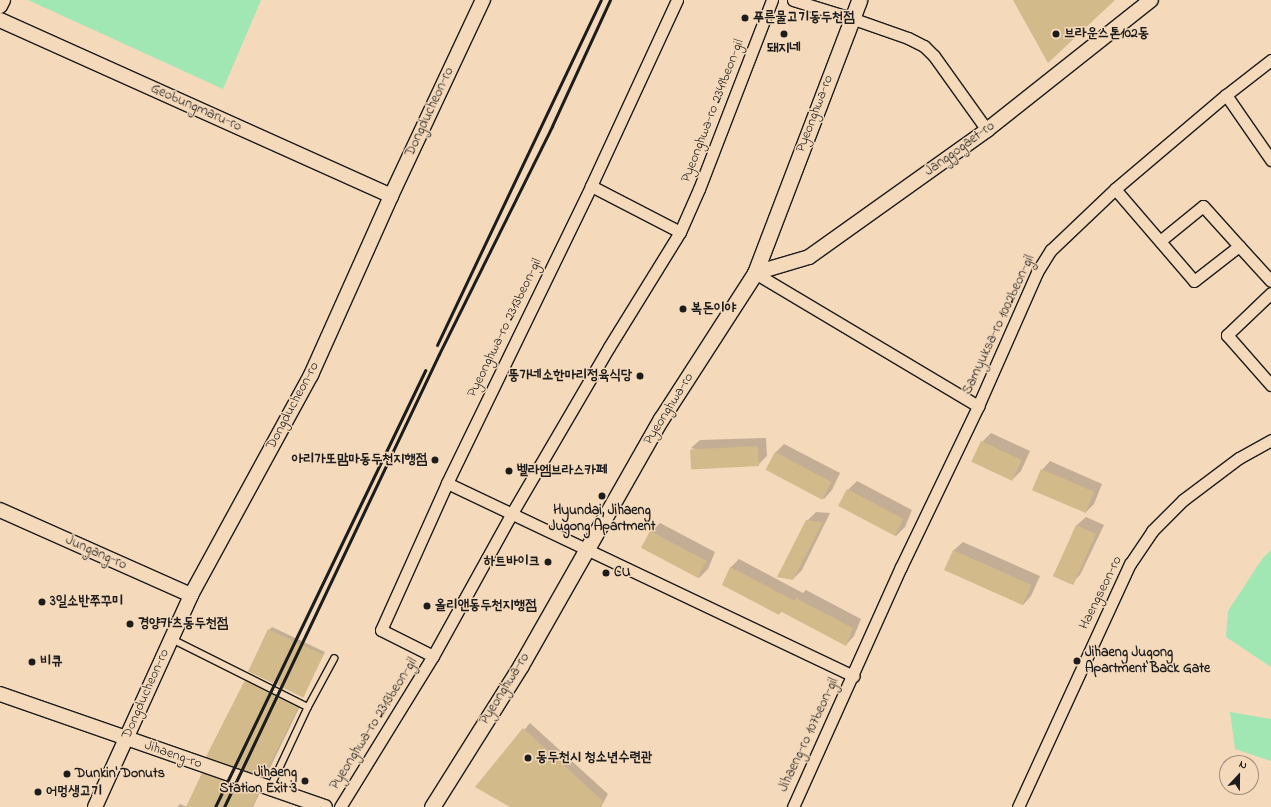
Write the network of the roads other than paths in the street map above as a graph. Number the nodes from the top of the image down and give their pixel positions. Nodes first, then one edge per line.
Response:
1 (3, 0) edge
2 (483, 0) edge
3 (677, 0) edge
4 (772, 0) edge
5 (793, 0) edge
6 (859, 0) edge
7 (1151, 0) edge
8 (0, 6) edge
9 (852, 18) junction
10 (0, 20) edge
11 (1271, 60) edge
12 (1226, 95) junction
13 (986, 130) junction
14 (1271, 160) edge
15 (591, 186) junction
16 (1115, 188) junction
17 (391, 196) junction
18 (680, 232) junction
19 (1160, 241) junction
20 (1239, 246) junction
21 (755, 273) junction
22 (1271, 281) edge
23 (1271, 293) edge
24 (1271, 384) edge
25 (978, 406) junction
26 (1271, 440) edge
27 (447, 484) junction
28 (0, 510) edge
29 (512, 513) junction
30 (588, 548) junction
31 (191, 595) junction
32 (172, 638) junction
33 (432, 656) junction
34 (334, 659) dead end
35 (853, 676) junction
36 (0, 694) edge
37 (308, 707) junction
38 (126, 739) junction
39 (270, 788) junction
40 (304, 804) edge
41 (95, 807) edge
42 (325, 807) edge
43 (340, 807) edge
44 (432, 807) edge
45 (793, 807) edge
46 (1018, 807) edge

1 - 8 street
2 - 17 street, Dongducheon-ro
3 - 15 street
4 - 18 street, Pyeonghwa-ro 2349beon-gil
5 - 9 street
6 - 9 main road, Pyeonghwa-ro
7 - 13 street, Janggogaet-ro
9 - 13 street
9 - 21 main road, Pyeonghwa-ro
10 - 17 street, Geobungmaru-ro
11 - 12 street, Samyuksa-ro 1002beon-gil
12 - 14 street
12 - 16 street, Samyuksa-ro 1002beon-gil
13 - 21 street, Janggogaet-ro
15 - 18 street
15 - 27 street, Pyeonghwa-ro 2313beon-gil
16 - 19 street
16 - 25 street, Samyuksa-ro 1002beon-gil
17 - 31 street, Dongducheon-ro
18 - 29 street, Pyeonghwa-ro 2313beon-gil
19 - 20 street
19 - 20 street
20 - 22 street
21 - 25 street
21 - 30 main road, Pyeonghwa-ro
23 - 24 street
25 - 35 street, Samyuksa-ro 1002beon-gil
26 - 46 street, Haengseon-ro
27 - 29 street
27 - 33 street, Pyeonghwa-ro 2313beon-gil
28 - 31 street, Jungang-ro
29 - 30 street
29 - 33 street, Pyeonghwa-ro 2313beon-gil
30 - 35 street
30 - 44 main road, Pyeonghwa-ro
31 - 32 street, Dongducheon-ro
32 - 37 lane
32 - 38 street, Dongducheon-ro
33 - 43 street, Pyeonghwa-ro 2313beon-gil
34 - 37 lane
35 - 45 street, Jihaeng-ro 107beon-gil
36 - 38 street, Jihaeng-ro
37 - 39 lane
38 - 39 street, Jihaeng-ro
38 - 41 street, Dongducheon-ro
39 - 40 street, Jihaeng-ro
40 - 42 street, Jihaeng-ro

